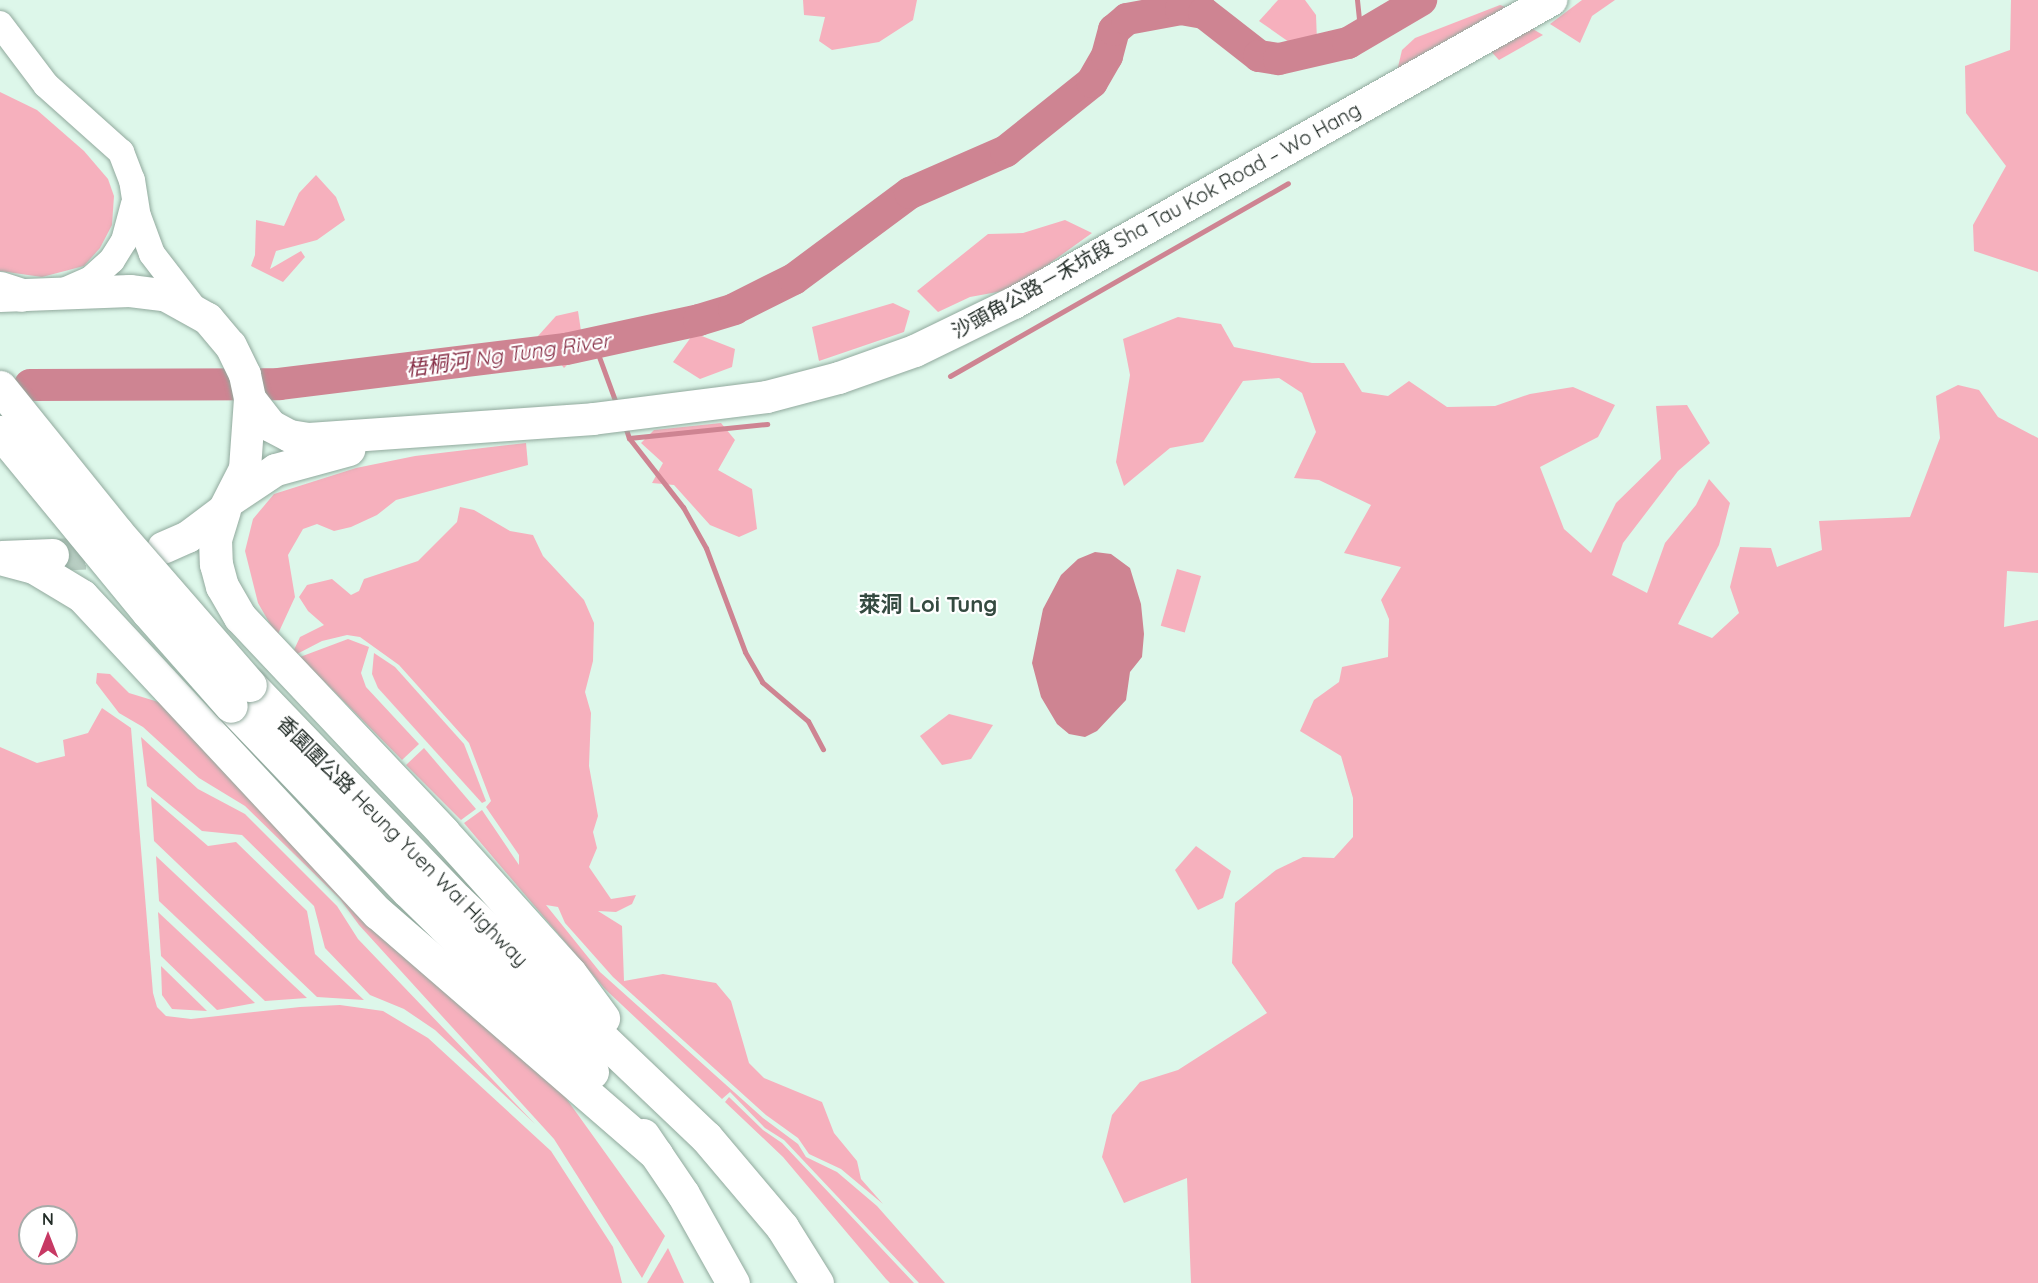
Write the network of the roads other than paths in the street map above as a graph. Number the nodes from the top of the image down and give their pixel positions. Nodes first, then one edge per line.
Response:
1 (1551, 0) edge
2 (0, 24) edge
3 (135, 195) junction
4 (7, 293) edge
5 (59, 293) junction
6 (202, 315) junction
7 (0, 387) edge
8 (257, 418) junction
9 (423, 431) junction
10 (0, 432) edge
11 (227, 505) junction
12 (163, 548) dead end
13 (52, 555) tunnel mouth
14 (0, 557) edge
15 (241, 696) junction
16 (646, 1077) junction
17 (656, 1154) junction
18 (733, 1283) edge
19 (817, 1283) edge

1 - 9 main road, 沙頭角公路－禾坑段 Sha Tau Kok Road – Wo Hang
2 - 3 street
3 - 5 street
3 - 6 street
4 - 5 main road
5 - 6 main road
6 - 8 main road
7 - 15 highway, 香園圍公路 Heung Yuen Wai Highway, bridge
8 - 9 main road, 沙頭角公路－禾坑段 Sha Tau Kok Road – Wo Hang
8 - 11 main road
9 - 11 main road, 沙頭角公路－禾坑段 Sha Tau Kok Road – Wo Hang
10 - 15 highway, 香園圍公路 Heung Yuen Wai Highway, bridge
11 - 12 main road, 沙頭角公路－禾坑段 Sha Tau Kok Road – Wo Hang
11 - 16 highway
13 - 14 main road
14 - 17 highway
15 - 16 highway, 香園圍公路 Heung Yuen Wai Highway
15 - 17 highway, 香園圍公路 Heung Yuen Wai Highway
16 - 19 highway, 香園圍公路 Heung Yuen Wai Highway
17 - 18 highway, 香園圍公路 Heung Yuen Wai Highway

